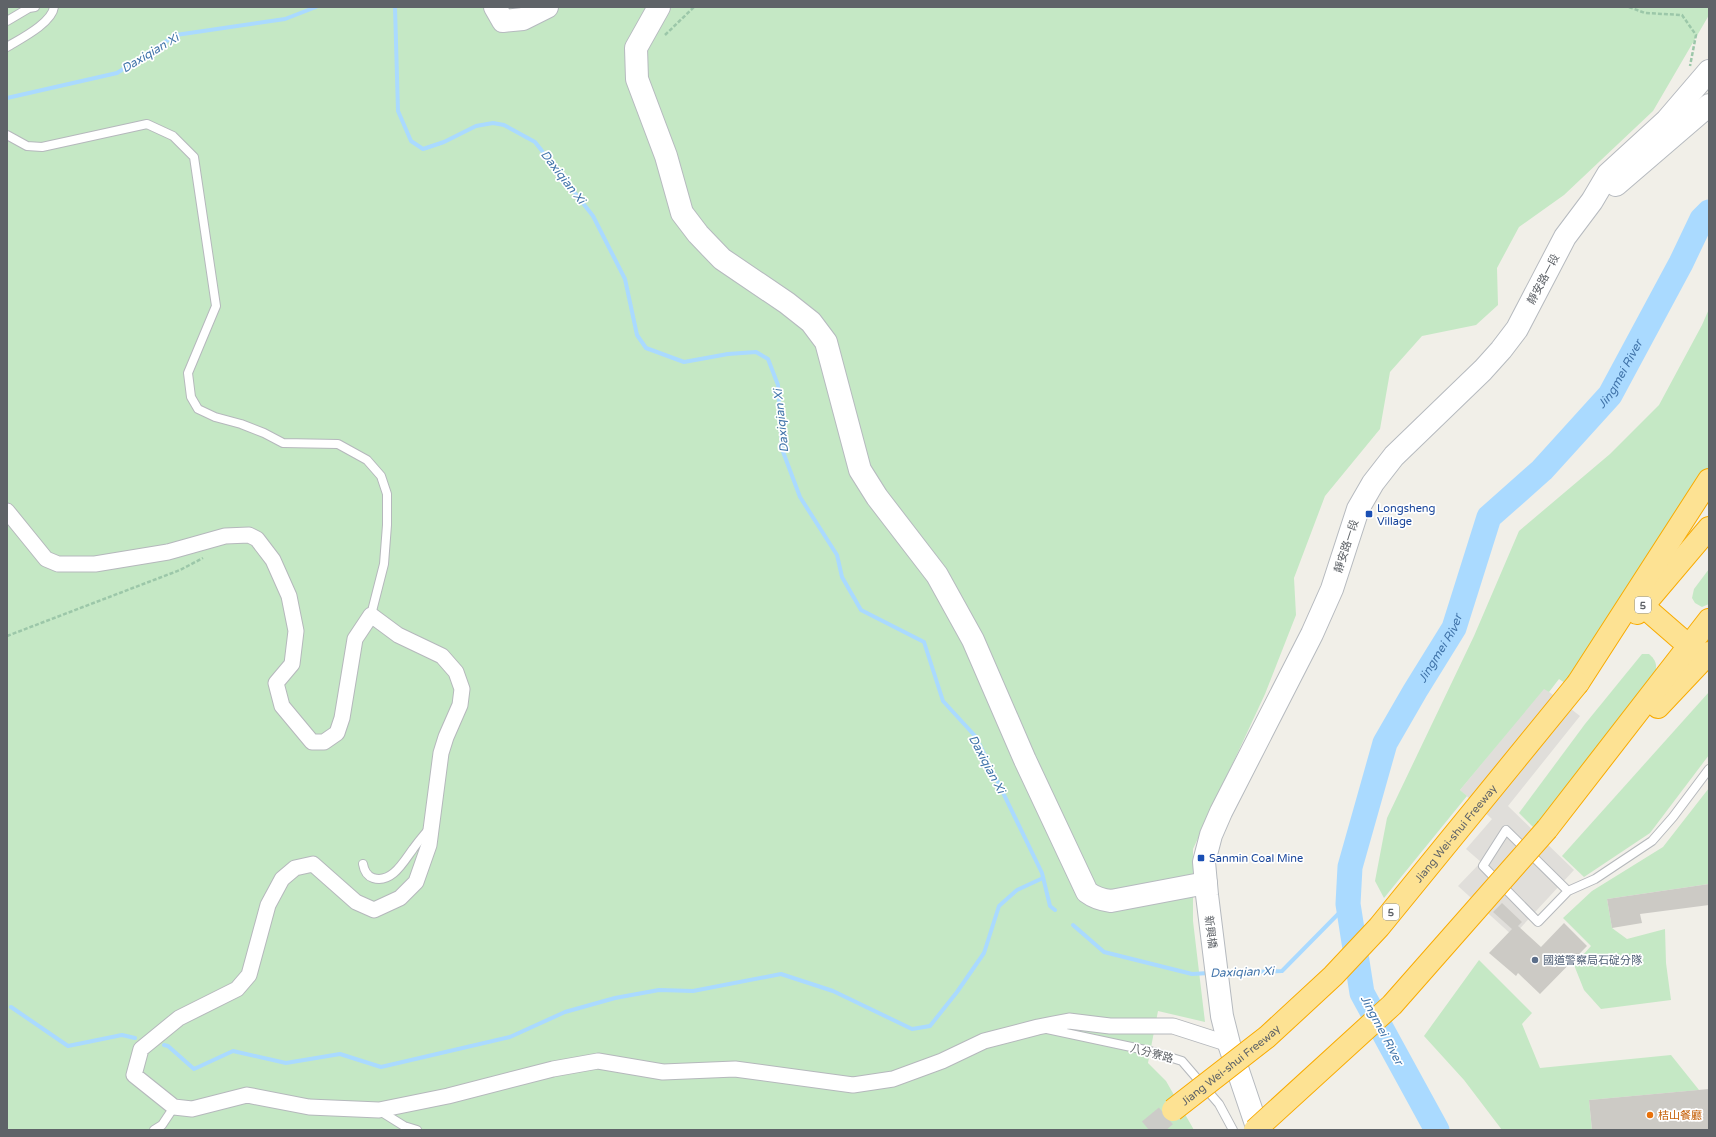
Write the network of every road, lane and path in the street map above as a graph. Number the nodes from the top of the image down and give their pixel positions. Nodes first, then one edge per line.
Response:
1 (35, 7) edge
2 (54, 7) edge
3 (495, 7) edge
4 (547, 7) edge
5 (659, 7) edge
6 (1629, 7) edge
7 (7, 21) edge
8 (7, 47) edge
9 (1699, 71) edge
10 (1709, 105) edge
11 (8, 136) edge
12 (1592, 201) junction
13 (1709, 480) edge
14 (7, 511) edge
15 (1709, 528) edge
16 (204, 558) dead end
17 (1643, 606) junction
18 (371, 615) junction
19 (1709, 620) edge
20 (7, 636) edge
21 (1699, 649) edge
22 (1578, 683) junction
23 (1709, 769) edge
24 (432, 825) junction
25 (363, 864) dead end
26 (1206, 889) junction
27 (1568, 891) junction
28 (1038, 1027) junction
29 (1230, 1044) junction
30 (174, 1107) junction
31 (379, 1110) junction
32 (1173, 1110) tunnel mouth
33 (154, 1130) edge
34 (417, 1130) edge
35 (1233, 1130) edge
36 (1257, 1130) edge

1 - 7 lane
2 - 8 lane
3 - 4 main road
5 - 26 main road
6 - 9 path
9 - 12 main road, 靜安路一段
10 - 12 main road, 靜安路一段
11 - 18 lane
12 - 26 main road, 靜安路一段
13 - 22 highway
14 - 18 street
15 - 17 highway, Jiang Wei-shui Freeway / 5
16 - 20 path
17 - 21 highway
17 - 22 highway, Jiang Wei-shui Freeway / 5
18 - 24 street
19 - 21 highway
21 - 36 highway, bridge
22 - 32 highway, Jiang Wei-shui Freeway / 5, bridge
23 - 27 lane
24 - 25 lane
24 - 30 street
26 - 29 main road, 新興橋
27 - 27 lane
28 - 29 street
28 - 31 street
28 - 35 lane, 八分寮路
29 - 36 main road
30 - 31 street
30 - 33 lane
31 - 34 lane

